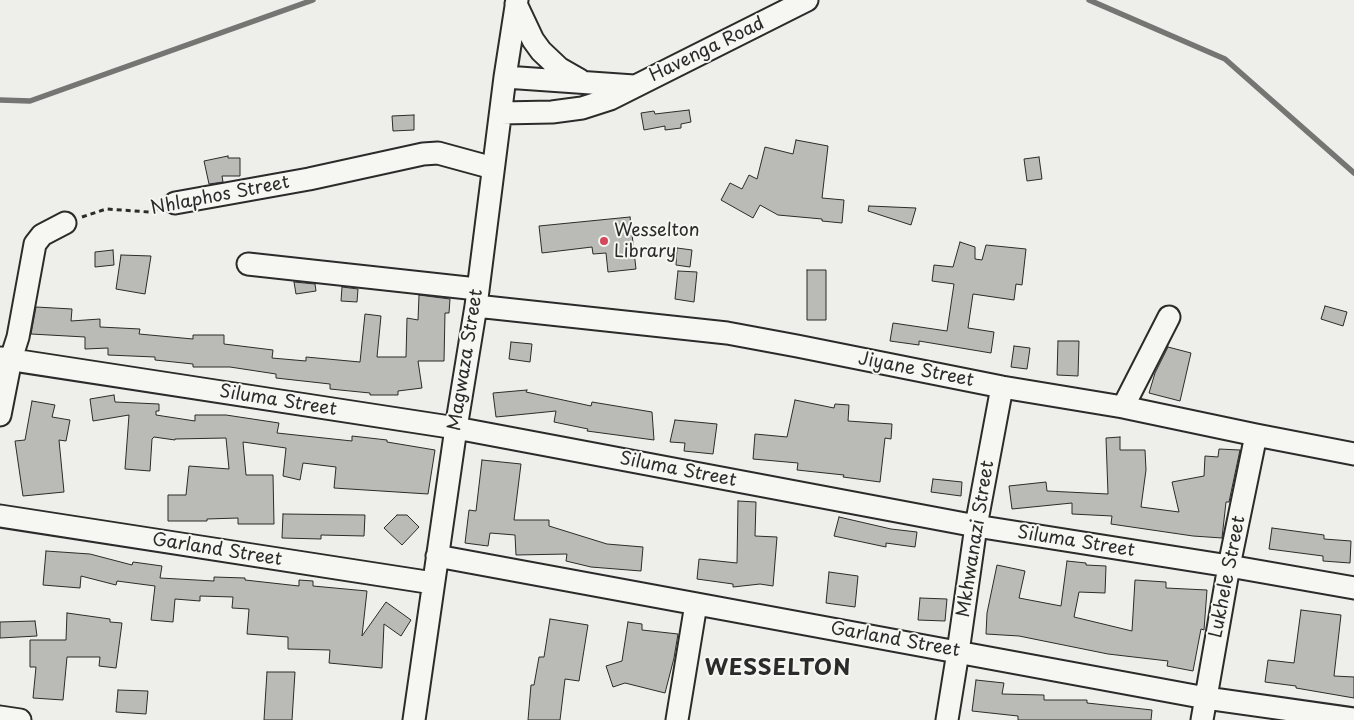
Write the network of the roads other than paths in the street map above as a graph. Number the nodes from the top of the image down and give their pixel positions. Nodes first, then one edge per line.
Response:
1 (807, 0) edge
2 (516, 2) edge
3 (505, 77) junction
4 (585, 83) junction
5 (634, 86) junction
6 (501, 113) junction
7 (493, 168) junction
8 (175, 203) road end
9 (65, 223) road end
10 (248, 264) dead end
11 (477, 297) junction
12 (1168, 317) dead end
13 (6, 358) edge
14 (1002, 387) junction
15 (1123, 407) junction
16 (0, 415) edge
17 (456, 428) junction
18 (1256, 435) junction
19 (1354, 454) edge
20 (0, 516) edge
21 (976, 526) junction
22 (437, 556) junction
23 (1228, 566) junction
24 (433, 583) junction
25 (1354, 588) edge
26 (696, 604) junction
27 (958, 652) junction
28 (1206, 698) junction
29 (0, 717) edge
30 (1354, 719) edge
31 (20, 720) edge
32 (414, 720) edge
33 (678, 720) edge
34 (947, 720) edge
35 (1202, 720) edge

1 - 5 street, Havenga Road
2 - 3 street, Magwaza Street
2 - 4 street
3 - 4 street, Havenga Road
3 - 6 street, Magwaza Street
4 - 5 street, Havenga Road
5 - 6 street, Havenga Road
6 - 7 street, Magwaza Street
7 - 8 street, Nhlaphos Street
7 - 11 street, Magwaza Street
9 - 13 street
10 - 11 street, Jiyane Street
11 - 14 street, Jiyane Street
11 - 17 street, Magwaza Street
12 - 15 street
13 - 16 street
13 - 17 street, Siluma Street
14 - 15 street, Jiyane Street
14 - 21 street, Mkhwanazi Street
15 - 18 street, Jiyane Street
17 - 21 street, Siluma Street
17 - 22 street, Magwaza Street
18 - 19 street, Jiyane Street
18 - 23 street, Lukhele Street
20 - 24 street, Garland Street
21 - 23 street, Siluma Street
21 - 27 street, Mkhwanazi Street
22 - 24 street, Magwaza Street
22 - 26 street, Garland Street
23 - 25 street, Siluma Street
23 - 28 street, Lukhele Street
24 - 32 street, Magwaza Street
26 - 27 street, Garland Street
26 - 33 street
27 - 28 street, Garland Street
27 - 34 street, Mkhwanazi Street
28 - 30 street, Garland Street
28 - 35 street, Lukhele Street
29 - 31 street

